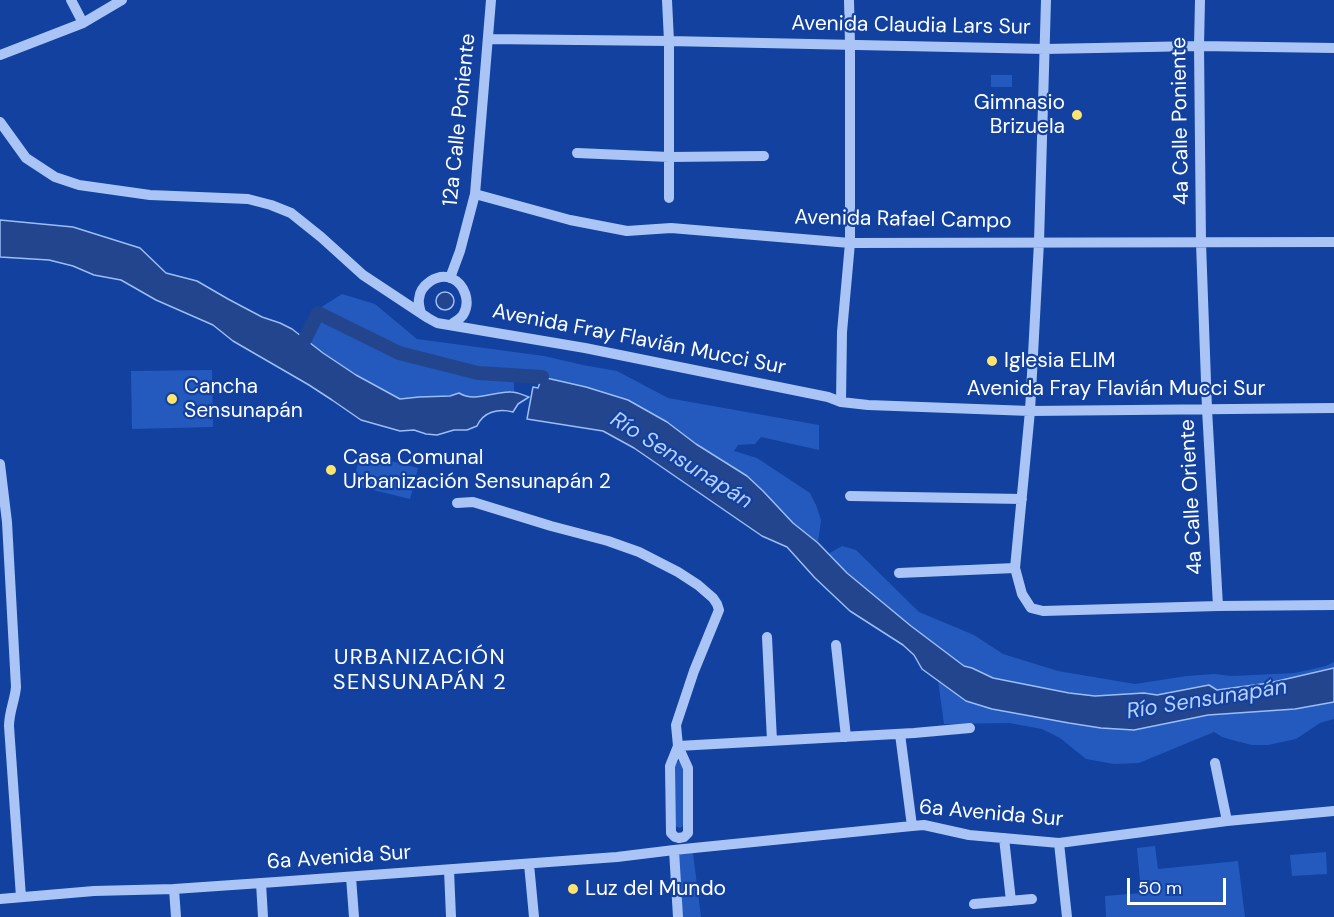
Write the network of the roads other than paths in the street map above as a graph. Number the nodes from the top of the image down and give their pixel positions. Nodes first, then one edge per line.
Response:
1 (70, 0) edge
2 (122, 0) edge
3 (491, 0) edge
4 (667, 0) edge
5 (849, 0) edge
6 (1046, 0) edge
7 (1200, 0) edge
8 (83, 23) junction
9 (488, 39) junction
10 (669, 41) junction
11 (850, 44) junction
12 (1199, 46) junction
13 (1334, 48) edge
14 (1045, 49) junction
15 (0, 55) edge
16 (0, 122) edge
17 (577, 153) dead end
18 (764, 156) dead end
19 (669, 157) junction
20 (476, 194) junction
21 (669, 198) dead end
22 (1039, 242) junction
23 (1334, 242) edge
24 (850, 243) junction
25 (1201, 243) junction
26 (450, 278) junction
27 (422, 313) junction
28 (452, 324) junction
29 (841, 402) junction
30 (1334, 408) edge
31 (1207, 409) junction
32 (1030, 411) junction
33 (0, 464) edge
34 (850, 496) dead end
35 (1022, 499) junction
36 (457, 503) dead end
37 (1015, 568) junction
38 (899, 573) dead end
39 (1334, 605) edge
40 (1218, 606) junction
41 (767, 638) dead end
42 (836, 645) dead end
43 (4, 717) edge
44 (970, 728) dead end
45 (900, 734) junction
46 (846, 737) junction
47 (772, 741) junction
48 (678, 746) junction
49 (1215, 763) dead end
50 (1334, 811) edge
51 (1227, 821) junction
52 (912, 826) junction
53 (679, 838) junction
54 (1004, 838) junction
55 (1059, 843) junction
56 (677, 850) junction
57 (530, 864) junction
58 (449, 870) junction
59 (351, 877) junction
60 (261, 883) junction
61 (174, 889) junction
62 (21, 897) junction
63 (0, 899) edge
64 (1032, 899) dead end
65 (1011, 901) junction
66 (974, 904) dead end
67 (177, 917) edge
68 (263, 917) edge
69 (354, 917) edge
70 (451, 917) edge
71 (534, 917) edge
72 (678, 917) edge
73 (1067, 917) edge

1 - 8 street
2 - 8 street
3 - 9 street, 12a Calle Poniente
4 - 10 street
5 - 11 street
6 - 14 street
7 - 12 street, 4a Calle Poniente
8 - 15 street
9 - 10 street, Avenida Claudia Lars Sur
9 - 20 street, 12a Calle Poniente
10 - 11 street, Avenida Claudia Lars Sur
10 - 19 street
11 - 14 street, Avenida Claudia Lars Sur
11 - 24 street
12 - 13 street, Avenida Claudia Lars Sur
12 - 14 street, Avenida Claudia Lars Sur
12 - 25 street, 4a Calle Poniente
14 - 22 street
16 - 27 street, Avenida Fray Flavián Mucci Sur
17 - 19 street
18 - 19 street
19 - 21 street
20 - 24 street, Avenida Rafael Campo
20 - 26 street, 12a Calle Poniente
22 - 24 street, Avenida Rafael Campo
22 - 25 street, Avenida Rafael Campo
22 - 32 street
23 - 25 street, Avenida Rafael Campo
24 - 29 street
25 - 31 street, 4a Calle Oriente
26 - 27 street
26 - 28 street
27 - 28 street, Avenida Fray Flavián Mucci Sur
28 - 29 street, Avenida Fray Flavián Mucci Sur
29 - 32 street, Avenida Fray Flavián Mucci Sur
30 - 31 street, Avenida Fray Flavián Mucci Sur
31 - 32 street, Avenida Fray Flavián Mucci Sur
31 - 40 street, 4a Calle Oriente
32 - 35 street
33 - 43 street
34 - 35 street
35 - 37 street
36 - 48 street
37 - 38 street
37 - 40 street
39 - 40 street
41 - 47 street
42 - 46 street
43 - 62 street
44 - 45 street
45 - 46 street
45 - 52 street
46 - 47 street
47 - 48 street
48 - 53 street
48 - 53 street
49 - 51 street
50 - 51 street, 6a Avenida Sur
51 - 55 street, 6a Avenida Sur
52 - 54 street, 6a Avenida Sur
52 - 56 street, 6a Avenida Sur
53 - 56 street
54 - 55 street, 6a Avenida Sur
54 - 65 street
55 - 73 street
56 - 57 street, 6a Avenida Sur
56 - 72 street
57 - 58 street, 6a Avenida Sur
57 - 71 street
58 - 59 street, 6a Avenida Sur
58 - 70 street
59 - 60 street, 6a Avenida Sur
59 - 69 street
60 - 61 street, 6a Avenida Sur
60 - 68 street
61 - 62 street, 6a Avenida Sur
61 - 67 street
62 - 63 street, 6a Avenida Sur
64 - 65 street
65 - 66 street

